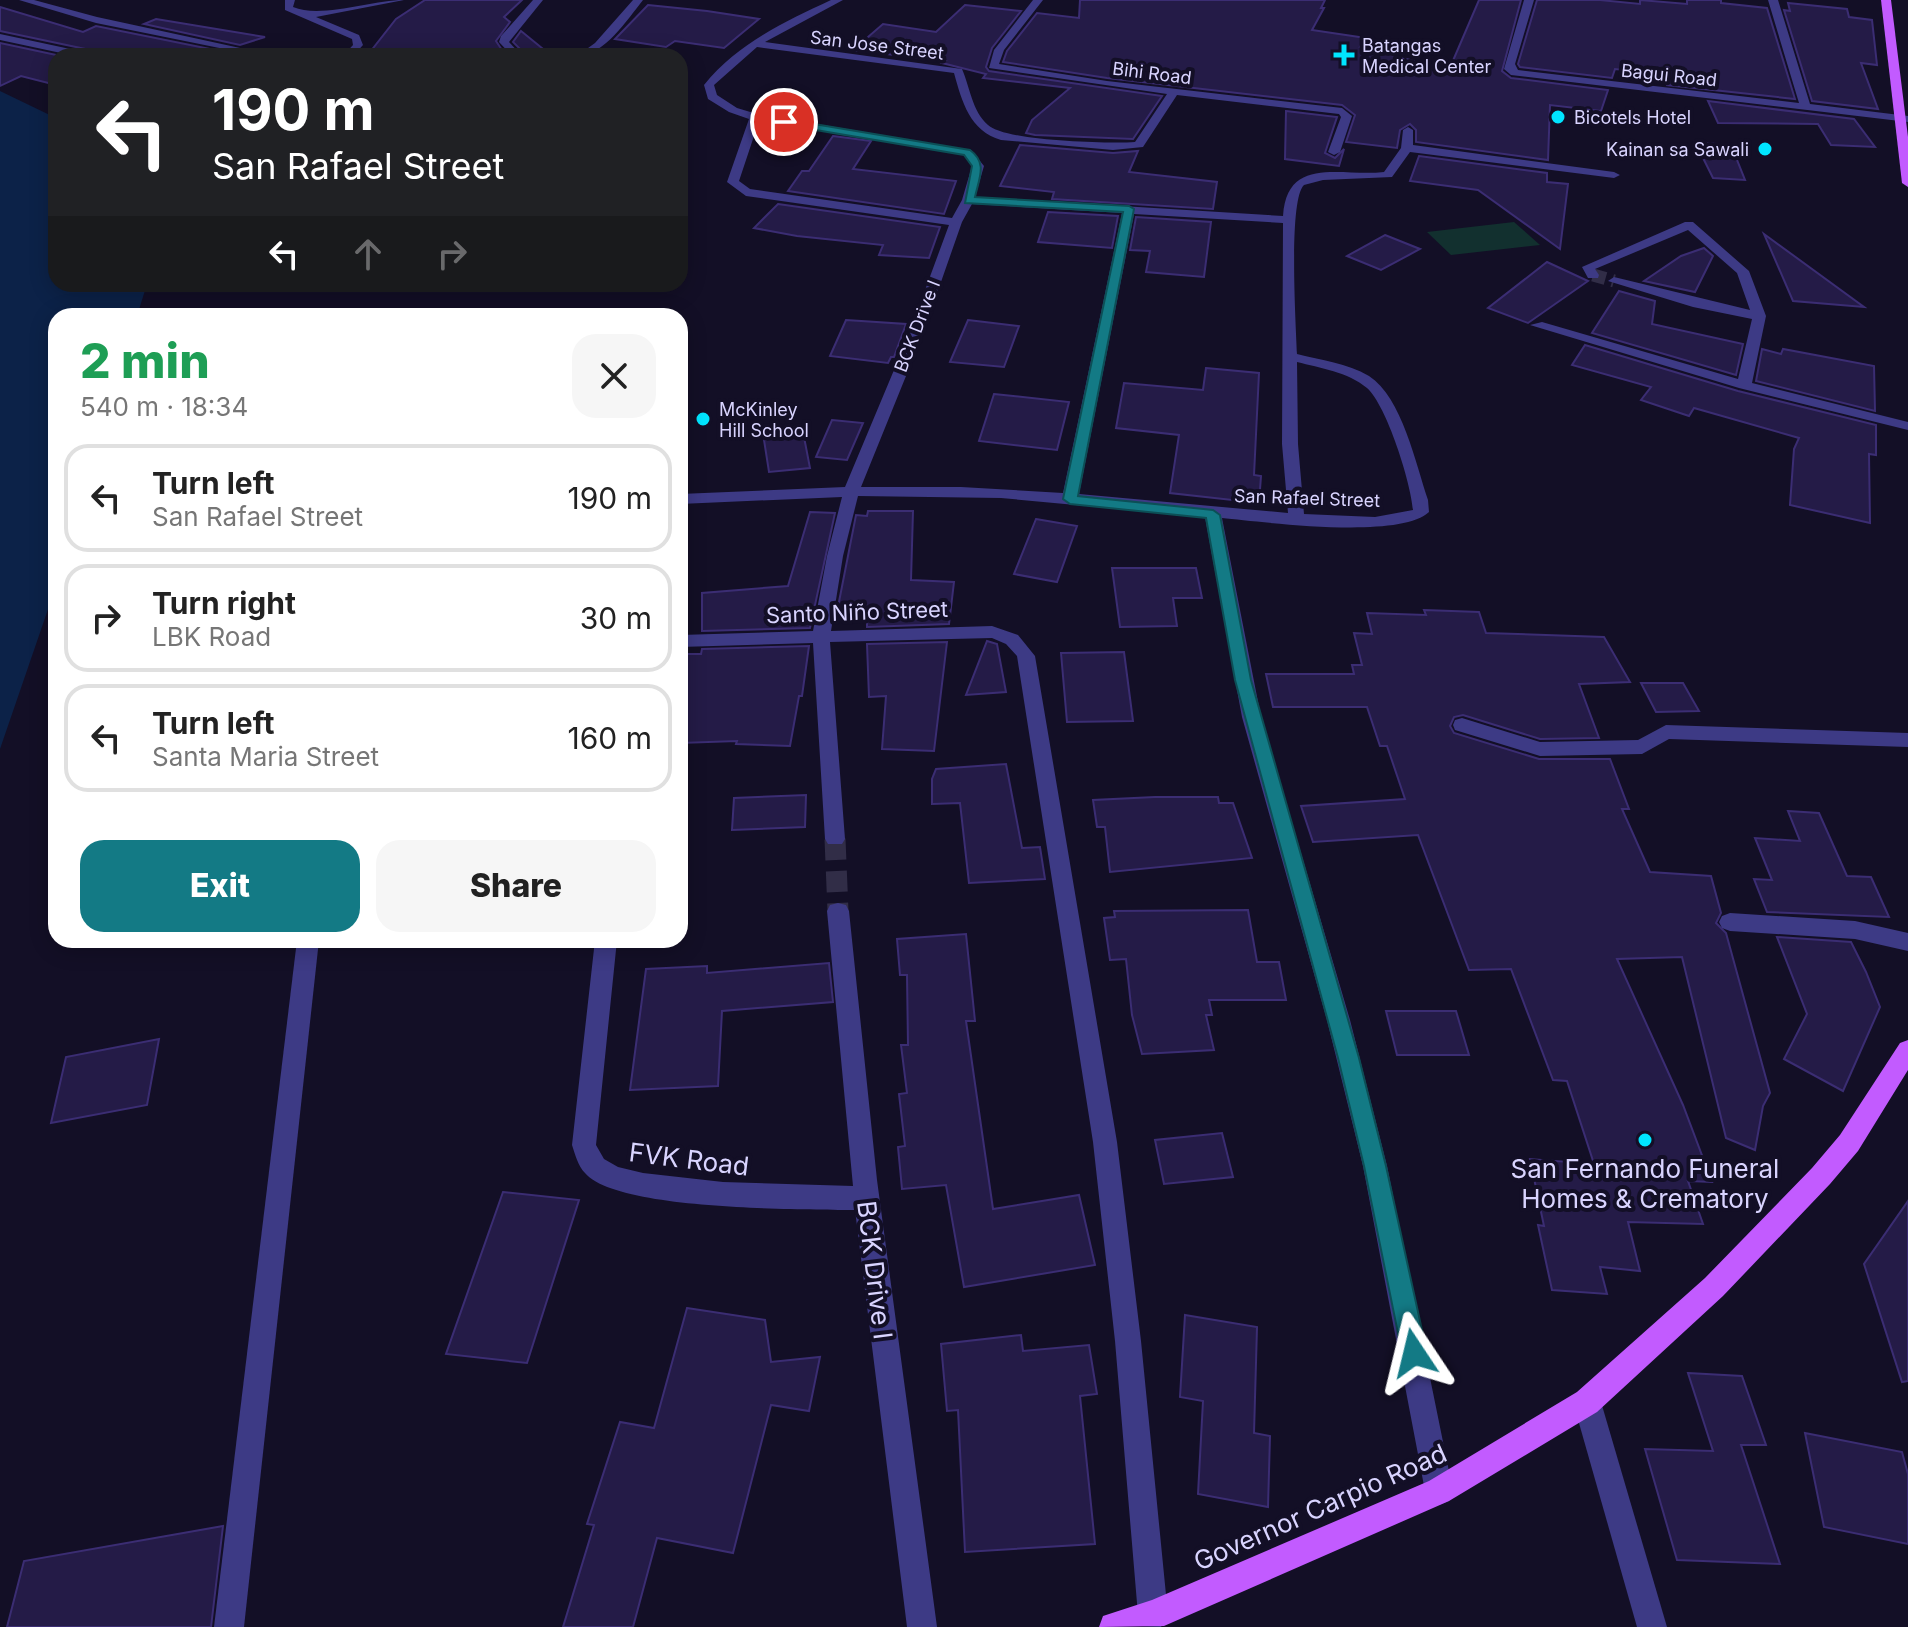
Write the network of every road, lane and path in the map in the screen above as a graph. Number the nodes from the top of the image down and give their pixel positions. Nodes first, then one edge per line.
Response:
1 (24, 0) edge
2 (290, 0) edge
3 (399, 0) edge
4 (538, 0) edge
5 (638, 0) edge
6 (838, 0) edge
7 (1038, 0) edge
8 (1529, 0) edge
9 (1773, 0) edge
10 (1886, 0) edge
11 (308, 15) junction
12 (0, 37) edge
13 (757, 44) junction
14 (52, 48) edge
15 (234, 48) edge
16 (355, 48) edge
17 (510, 48) edge
18 (594, 48) edge
19 (982, 67) junction
20 (958, 71) junction
21 (1174, 92) junction
22 (1805, 106) junction
23 (755, 117) junction
24 (1903, 118) edge
25 (1408, 130) dead end
26 (1407, 148) junction
27 (1334, 152) dead end
28 (1614, 175) dead end
29 (1908, 183) edge
30 (968, 200) junction
31 (1129, 209) junction
32 (1289, 220) junction
33 (956, 222) junction
34 (1593, 275) dead end
35 (1614, 281) tunnel mouth
36 (1759, 316) junction
37 (1537, 325) dead end
38 (1292, 357) junction
39 (1744, 385) junction
40 (1908, 426) edge
41 (851, 492) junction
42 (688, 499) edge
43 (1070, 499) junction
44 (1213, 515) junction
45 (1296, 518) junction
46 (821, 637) junction
47 (688, 641) edge
48 (1462, 725) dead end
49 (1908, 740) edge
50 (835, 839) tunnel mouth
51 (838, 911) tunnel mouth
52 (1730, 922) dead end
53 (1908, 942) edge
54 (307, 948) edge
55 (605, 948) edge
56 (1908, 1050) edge
57 (866, 1198) junction
58 (1587, 1402) junction
59 (1439, 1491) junction
60 (1153, 1615) junction
61 (229, 1627) edge
62 (922, 1627) edge
63 (1114, 1627) edge
64 (1652, 1627) edge

1 - 15 street
2 - 11 street
3 - 11 street
4 - 17 street
5 - 18 street
6 - 13 street
7 - 19 street
8 - 22 street, Bagui Road
9 - 22 street
10 - 24 main road
11 - 16 street
12 - 14 street
13 - 20 street, San Jose Street
13 - 23 street, BCK Drive I
19 - 20 street
19 - 21 street, Bihi Road
20 - 21 street, San Jose Street
21 - 27 street, Bihi Road
22 - 24 street, Bagui Road
23 - 30 street, BCK Drive I
23 - 33 street
24 - 29 main road
25 - 26 street
26 - 28 street
26 - 32 street
30 - 31 street
30 - 33 street, BCK Drive I
31 - 32 street
31 - 43 street
32 - 38 street
33 - 41 street, BCK Drive I
34 - 36 street
35 - 36 street
36 - 39 street
37 - 39 street
38 - 45 street
38 - 45 street, San Rafael Street
39 - 40 street
41 - 42 street, San Rafael Street
41 - 43 street, San Rafael Street
41 - 46 street, BCK Drive I
43 - 44 street, San Rafael Street
44 - 45 street, San Rafael Street
44 - 59 street
46 - 47 street, Santo Niño Street
46 - 50 street, BCK Drive I
46 - 60 street, Santo Niño Street
48 - 49 street
51 - 57 street, BCK Drive I
52 - 53 street
54 - 61 street
55 - 57 street, FVK Road
56 - 58 main road, Governor Carpio Road
57 - 62 street, BCK Drive I
58 - 59 main road, Governor Carpio Road
58 - 64 street
59 - 60 main road, Governor Carpio Road
60 - 63 main road, Governor Carpio Road

